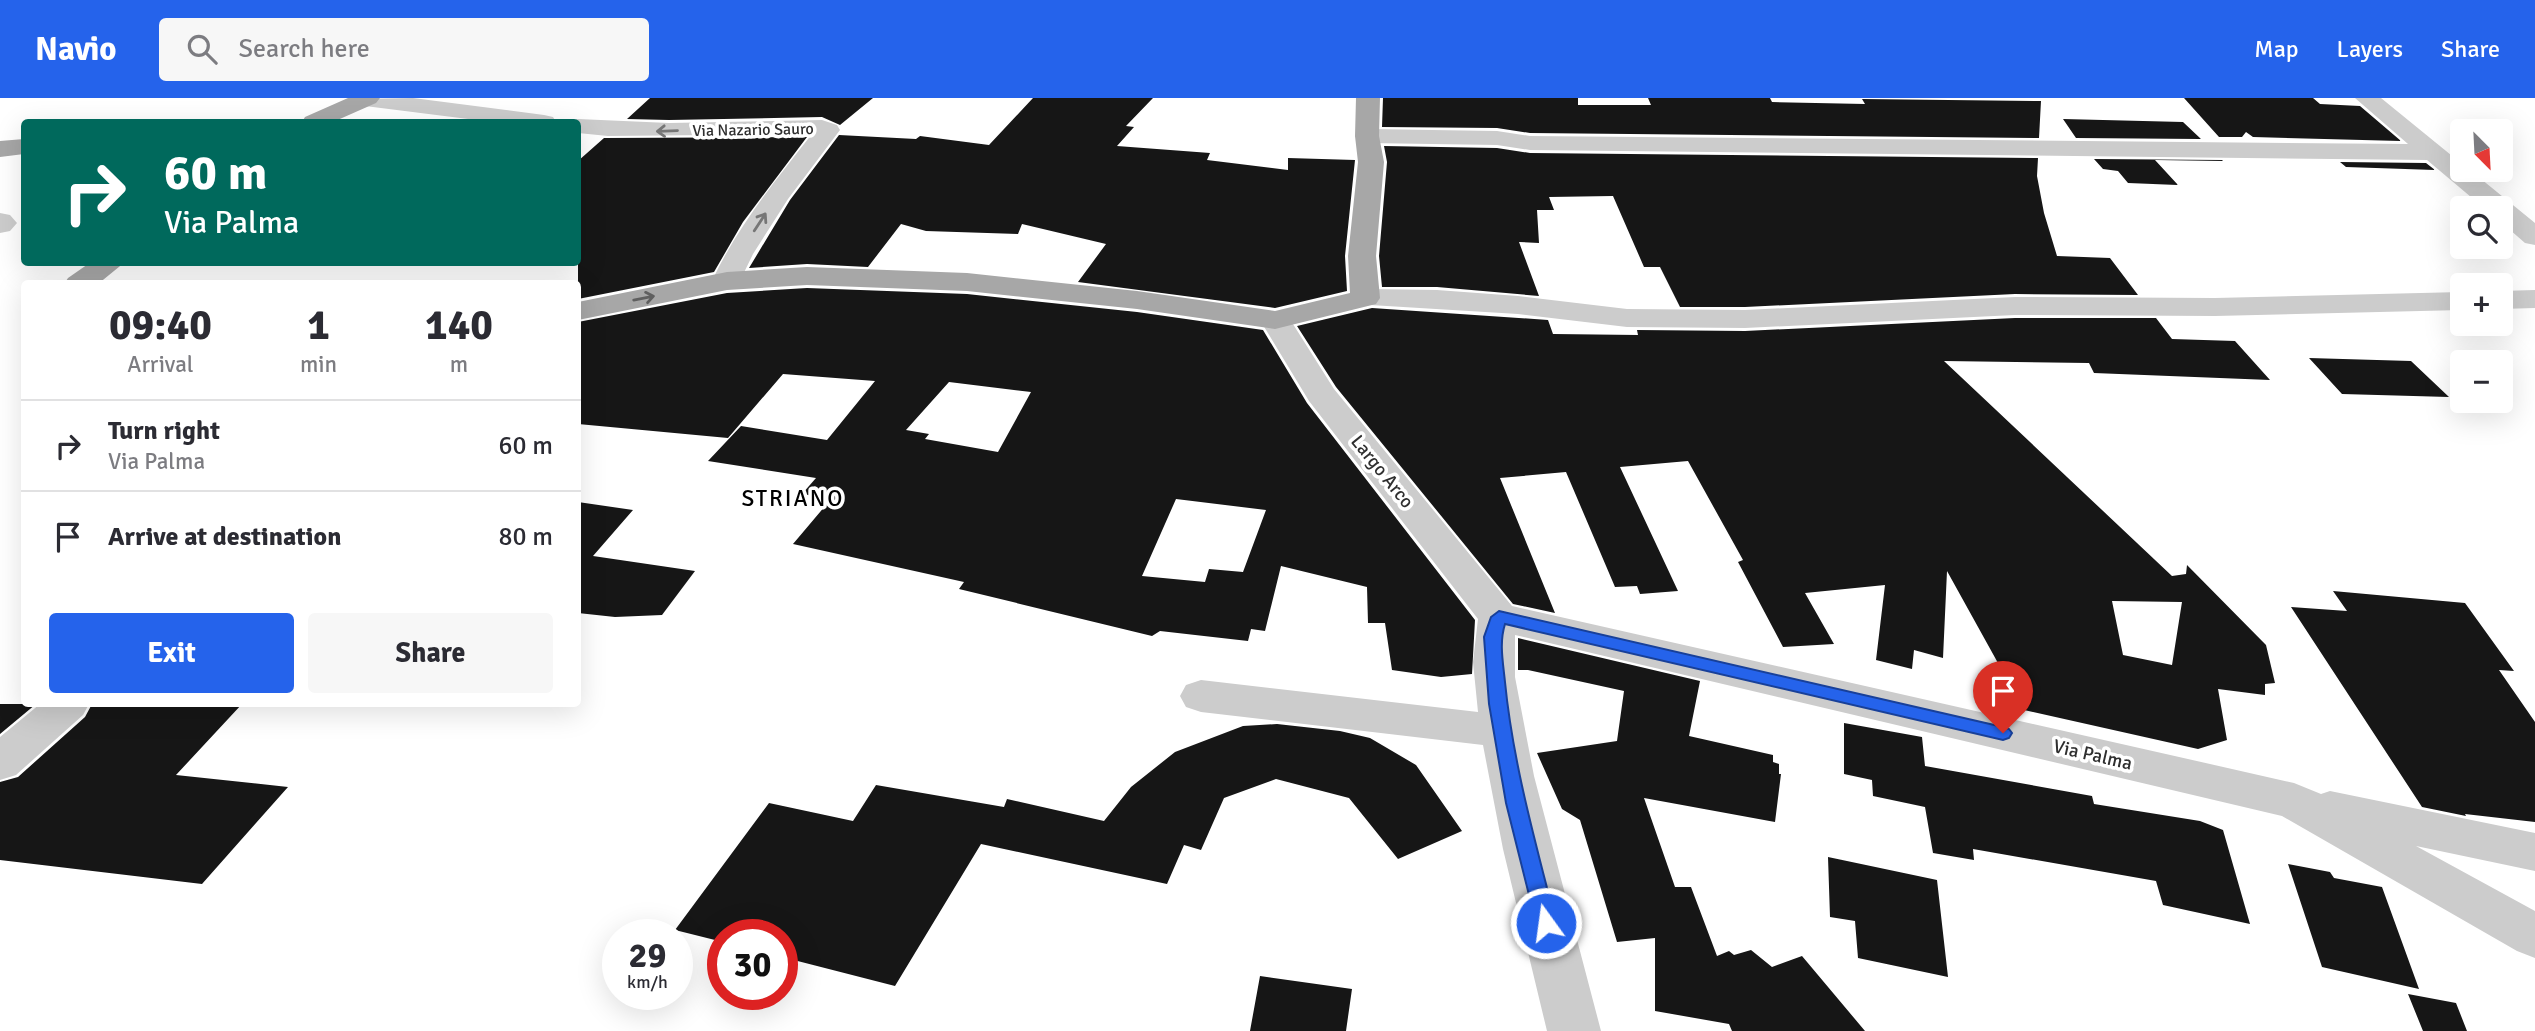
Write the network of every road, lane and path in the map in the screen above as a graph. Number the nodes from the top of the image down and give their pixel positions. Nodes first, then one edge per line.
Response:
1 (1368, 98) edge
2 (2367, 98) edge
3 (367, 99) edge
4 (320, 119) edge
5 (521, 119) edge
6 (581, 126) edge
7 (1367, 136) junction
8 (21, 147) edge
9 (0, 149) edge
10 (2436, 153) junction
11 (2535, 237) edge
12 (105, 266) edge
13 (84, 280) edge
14 (727, 281) junction
15 (1365, 298) junction
16 (2535, 299) edge
17 (2513, 300) edge
18 (2450, 301) edge
19 (581, 311) edge
20 (1275, 320) junction
21 (1499, 617) junction
22 (1202, 696) dead end
23 (65, 707) edge
24 (1503, 731) junction
25 (0, 763) edge
26 (2294, 801) junction
27 (2535, 852) edge
28 (2535, 936) edge
29 (1574, 1031) edge

1 - 7 main road
2 - 10 street
3 - 4 main road
3 - 5 street
14 -> 6 street, Via Nazario Sauro
7 - 10 street
7 - 15 main road
8 - 9 main road
10 - 11 street
12 - 13 main road
19 -> 14 main road
14 - 20 main road
15 - 18 street
15 - 20 main road
16 - 17 street
20 - 21 street, Largo Arco
21 - 24 street
21 - 26 street, Via Palma
22 - 24 street
23 - 25 street
24 - 29 street
26 - 27 street
26 - 28 street, Via Palma

